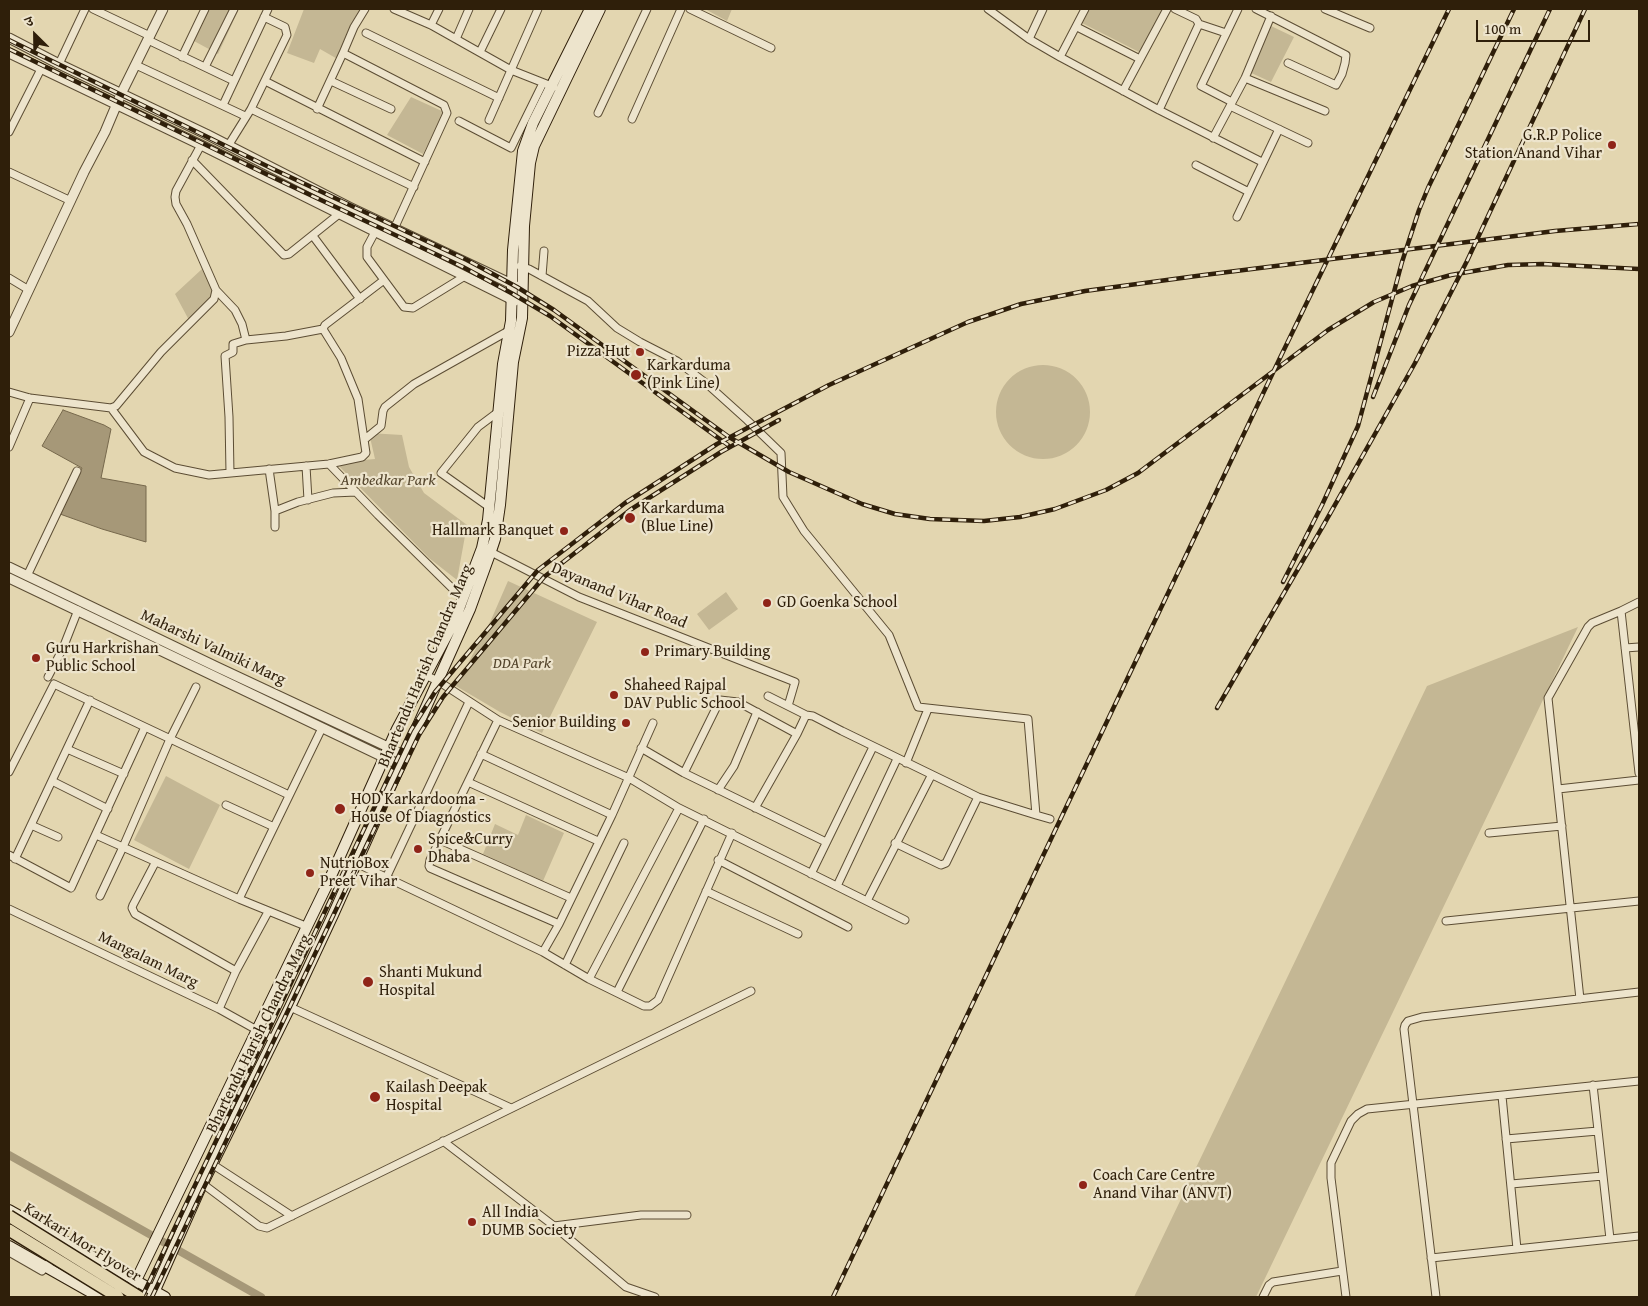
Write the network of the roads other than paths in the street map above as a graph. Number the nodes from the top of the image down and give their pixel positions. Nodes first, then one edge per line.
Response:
1 (85, 9) edge
2 (93, 9) edge
3 (163, 9) edge
4 (205, 9) edge
5 (234, 9) edge
6 (268, 9) edge
7 (366, 9) edge
8 (397, 9) edge
9 (439, 9) edge
10 (469, 9) edge
11 (501, 9) edge
12 (538, 9) edge
13 (590, 9) edge
14 (600, 9) edge
15 (647, 9) edge
16 (681, 9) edge
17 (690, 9) edge
18 (1043, 9) edge
19 (1085, 9) edge
20 (1167, 9) edge
21 (1175, 9) edge
22 (1238, 9) edge
23 (1256, 9) edge
24 (992, 10) edge
25 (1330, 10) edge
26 (1270, 16) junction
27 (264, 17) junction
28 (1199, 24) junction
29 (431, 25) junction
30 (1077, 27) junction
31 (1370, 28) dead end
32 (366, 33) dead end
33 (1226, 34) junction
34 (9, 38) edge
35 (149, 38) junction
36 (1029, 38) junction
37 (456, 39) junction
38 (771, 48) dead end
39 (480, 52) junction
40 (9, 53) edge
41 (343, 53) junction
42 (182, 56) junction
43 (1060, 57) junction
44 (1140, 59) junction
45 (1288, 63) dead end
46 (59, 64) junction
47 (136, 65) junction
48 (205, 67) junction
49 (41, 68) junction
50 (511, 70) junction
51 (1245, 78) junction
52 (234, 81) junction
53 (264, 81) junction
54 (331, 81) junction
55 (552, 86) junction
56 (1123, 91) junction
57 (121, 94) junction
58 (499, 98) junction
59 (1231, 104) junction
60 (116, 105) junction
61 (223, 105) junction
62 (251, 109) junction
63 (318, 109) junction
64 (391, 109) dead end
65 (1159, 110) junction
66 (1325, 111) dead end
67 (598, 113) dead end
68 (245, 116) junction
69 (632, 119) dead end
70 (489, 120) dead end
71 (459, 121) dead end
72 (1279, 129) junction
73 (9, 132) edge
74 (1213, 138) junction
75 (1308, 143) dead end
76 (201, 145) junction
77 (228, 146) junction
78 (192, 160) junction
79 (425, 162) junction
80 (1262, 162) junction
81 (1196, 165) dead end
82 (9, 172) edge
83 (414, 187) junction
84 (1249, 192) junction
85 (71, 200) junction
86 (339, 214) junction
87 (1237, 217) dead end
88 (394, 229) junction
89 (375, 232) junction
90 (313, 236) junction
91 (544, 251) dead end
92 (513, 264) junction
93 (523, 267) junction
94 (465, 276) junction
95 (542, 276) junction
96 (9, 278) edge
97 (384, 280) junction
98 (512, 284) junction
99 (523, 289) junction
100 (29, 290) junction
101 (216, 290) junction
102 (360, 299) junction
103 (512, 299) junction
104 (522, 304) junction
105 (323, 329) junction
106 (510, 330) junction
107 (9, 332) edge
108 (246, 340) junction
109 (9, 392) edge
110 (30, 398) junction
111 (111, 408) junction
112 (498, 412) junction
113 (364, 439) junction
114 (9, 447) edge
115 (329, 464) junction
116 (306, 466) junction
117 (269, 469) junction
118 (77, 472) dead end
119 (230, 473) junction
120 (356, 492) junction
121 (308, 500) junction
122 (489, 507) junction
123 (275, 511) junction
124 (275, 527) dead end
125 (487, 550) junction
126 (9, 567) edge
127 (27, 576) junction
128 (9, 578) edge
129 (462, 598) junction
130 (1639, 602) edge
131 (78, 610) junction
132 (1621, 611) junction
133 (1639, 647) edge
134 (1625, 648) junction
135 (425, 676) junction
136 (48, 677) dead end
137 (438, 681) junction
138 (196, 687) dead end
139 (768, 696) dead end
140 (90, 700) junction
141 (469, 702) junction
142 (788, 706) junction
143 (928, 708) junction
144 (757, 712) junction
145 (806, 715) junction
146 (498, 720) junction
147 (653, 723) dead end
148 (145, 727) junction
149 (322, 728) junction
150 (797, 734) junction
151 (170, 739) junction
152 (388, 747) junction
153 (873, 747) junction
154 (641, 748) junction
155 (67, 749) junction
156 (481, 754) junction
157 (384, 757) junction
158 (897, 759) junction
159 (402, 760) junction
160 (906, 763) junction
161 (9, 772) edge
162 (684, 773) junction
163 (1639, 773) edge
164 (124, 774) junction
165 (931, 776) junction
166 (629, 778) junction
167 (52, 780) junction
168 (1639, 780) edge
169 (468, 782) junction
170 (1558, 789) junction
171 (718, 790) junction
172 (289, 794) junction
173 (978, 798) junction
174 (226, 805) dead end
175 (679, 808) junction
176 (755, 808) junction
177 (108, 809) junction
178 (612, 815) junction
179 (1036, 815) junction
180 (704, 819) junction
181 (1050, 819) dead end
182 (31, 824) junction
183 (1562, 826) junction
184 (274, 828) junction
185 (732, 832) junction
186 (1488, 833) dead end
187 (96, 835) junction
188 (58, 837) dead end
189 (440, 840) junction
190 (598, 841) junction
191 (826, 842) junction
192 (624, 843) dead end
193 (896, 843) junction
194 (123, 847) junction
195 (12, 857) edge
196 (718, 860) junction
197 (155, 863) junction
198 (356, 863) junction
199 (811, 874) junction
200 (386, 878) junction
201 (837, 886) junction
202 (706, 891) junction
203 (100, 896) dead end
204 (571, 898) junction
205 (239, 899) junction
206 (867, 901) junction
207 (1639, 901) edge
208 (9, 908) edge
209 (1570, 908) junction
210 (268, 912) junction
211 (905, 920) dead end
212 (1446, 921) dead end
213 (559, 924) junction
214 (308, 927) junction
215 (848, 927) dead end
216 (798, 934) dead end
217 (543, 952) junction
218 (565, 965) junction
219 (236, 971) junction
220 (589, 979) junction
221 (751, 991) dead end
222 (617, 992) junction
223 (1639, 992) edge
224 (1580, 999) junction
225 (290, 1007) junction
226 (219, 1009) junction
227 (257, 1032) junction
228 (273, 1039) junction
229 (1639, 1080) edge
230 (1593, 1086) junction
231 (1502, 1096) junction
232 (1413, 1105) junction
233 (511, 1108) junction
234 (1598, 1131) junction
235 (1506, 1139) junction
236 (443, 1142) junction
237 (212, 1164) junction
238 (1603, 1176) junction
239 (1511, 1184) junction
240 (201, 1187) junction
241 (9, 1210) edge
242 (687, 1214) dead end
243 (9, 1216) edge
244 (292, 1216) junction
245 (554, 1226) junction
246 (9, 1230) edge
247 (1639, 1236) edge
248 (58, 1237) junction
249 (1610, 1239) junction
250 (9, 1246) edge
251 (1517, 1249) junction
252 (9, 1252) edge
253 (1432, 1258) junction
254 (46, 1267) junction
255 (1342, 1271) junction
256 (137, 1281) junction
257 (75, 1284) junction
258 (154, 1294) edge
259 (84, 1297) edge
260 (99, 1297) edge
261 (118, 1297) edge
262 (128, 1297) edge
263 (139, 1297) edge
264 (165, 1297) edge
265 (655, 1297) edge
266 (1263, 1297) edge
267 (1346, 1297) edge
268 (1436, 1297) edge

1 - 46 street
2 - 35 street
3 - 35 street
4 - 42 street
5 - 48 street
6 - 27 street
7 - 41 street
8 - 29 street
9 - 29 street
10 - 37 street
11 - 39 street
12 - 50 street
13 - 55 main road, Bhartendu Harish Chandra Marg
14 - 55 main road, Bhartendu Harish Chandra Marg
15 - 67 street
16 - 69 street
17 - 38 street
18 - 36 street
19 - 30 street
20 - 44 street
21 - 28 street
22 - 33 street
23 - 26 street
24 - 36 street
25 - 31 street
26 - 45 street
26 - 51 street
27 - 52 street
27 - 53 street
28 - 33 street
28 - 65 street
29 - 37 street
30 - 43 street
30 - 44 street
32 - 58 street
33 - 59 street
34 - 46 street
35 - 42 street
35 - 47 street
36 - 43 street
37 - 39 street
39 - 50 street
40 - 49 street
41 - 54 street
41 - 79 street
42 - 48 street
43 - 56 street
44 - 56 street
46 - 57 street
47 - 57 street
47 - 61 street
48 - 52 street
49 - 60 street
49 - 73 street
50 - 55 street
50 - 58 street
51 - 59 street
51 - 66 street
52 - 61 street
53 - 62 street
53 - 63 street
54 - 63 street
54 - 64 street
55 - 71 street
55 - 92 main road, Bhartendu Harish Chandra Marg
55 - 93 main road, Bhartendu Harish Chandra Marg
56 - 65 street
57 - 60 street
57 - 77 street
58 - 70 street
59 - 72 street
59 - 74 street
60 - 76 street
60 - 85 street
61 - 68 street
62 - 68 street
62 - 83 street
63 - 79 street
65 - 74 street
68 - 77 street
72 - 75 street
72 - 80 street
74 - 80 street
76 - 78 street
76 - 86 street
77 - 88 street
78 - 90 street
78 - 101 street
79 - 83 street
80 - 84 street
81 - 84 street
82 - 85 street
83 - 88 street
84 - 87 street
85 - 100 street
86 - 89 street
86 - 90 street
88 - 98 street
89 - 94 street
89 - 97 street
90 - 102 street
91 - 95 street
92 - 93 street
92 - 98 main road, Bhartendu Harish Chandra Marg
93 - 95 street
93 - 99 main road, Bhartendu Harish Chandra Marg
94 - 97 street
94 - 103 street
95 - 143 street
96 - 100 street
97 - 102 street
98 - 99 street
98 - 103 main road, Bhartendu Harish Chandra Marg
99 - 104 main road, Bhartendu Harish Chandra Marg
100 - 107 street
101 - 108 street
101 - 111 street
102 - 105 street
103 - 104 street
103 - 106 main road, Bhartendu Harish Chandra Marg
104 - 125 main road, Bhartendu Harish Chandra Marg
105 - 108 street
105 - 113 street
106 - 112 main road, Bhartendu Harish Chandra Marg
106 - 113 street
108 - 119 street
109 - 110 street
110 - 111 street
110 - 114 street
111 - 119 street
112 - 122 main road, Bhartendu Harish Chandra Marg
112 - 122 street
113 - 115 street
115 - 116 street
115 - 120 street
116 - 117 street
116 - 121 street
117 - 119 street
117 - 123 street
118 - 127 street
120 - 121 street
120 - 129 street
121 - 123 street
122 - 125 main road, Bhartendu Harish Chandra Marg
123 - 124 street
125 - 129 main road, Bhartendu Harish Chandra Marg
125 - 137 main road, Bhartendu Harish Chandra Marg
125 - 142 street, Dayanand Vihar Road
126 - 127 street, Maharshi Valmiki Marg
127 - 152 street, Maharshi Valmiki Marg
128 - 131 street, Maharshi Valmiki Marg
129 - 135 main road, Bhartendu Harish Chandra Marg
130 - 132 street
131 - 136 street
131 - 149 street, Maharshi Valmiki Marg
132 - 134 street
132 - 170 street
133 - 134 street
134 - 163 street
135 - 137 street
135 - 152 main road, Bhartendu Harish Chandra Marg
137 - 141 street
137 - 159 main road, Bhartendu Harish Chandra Marg
138 - 151 street
139 - 142 street
140 - 148 street
140 - 155 street
140 - 161 street
141 - 146 street
141 - 200 street
142 - 145 street
143 - 160 street
143 - 179 street
144 - 150 street
144 - 162 street
144 - 171 street
145 - 150 street
145 - 153 street
146 - 156 street
146 - 166 street
147 - 154 street
148 - 151 street
148 - 164 street
149 - 157 street, Maharshi Valmiki Marg
149 - 172 street
150 - 176 street
151 - 172 street
151 - 194 street
152 - 157 main road, Bhartendu Harish Chandra Marg
152 - 159 street, Maharshi Valmiki Marg
153 - 158 street
153 - 191 street
154 - 162 street
154 - 166 street
155 - 164 street
155 - 167 street
156 - 169 street
156 - 178 street
157 - 159 street, Maharshi Valmiki Marg
157 - 214 main road, Bhartendu Harish Chandra Marg
158 - 160 street
158 - 201 street
159 - 198 main road, Bhartendu Harish Chandra Marg
160 - 165 street
162 - 171 street
164 - 177 street
165 - 173 street
165 - 193 street
166 - 175 street
166 - 178 street
167 - 177 street
167 - 182 street
168 - 170 street
169 - 189 street
169 - 190 street
170 - 183 street
171 - 176 street
172 - 184 street
173 - 179 street
173 - 193 street
174 - 184 street
175 - 180 street
175 - 220 street
176 - 191 street
177 - 187 street
178 - 190 street
179 - 181 street
180 - 185 street
180 - 222 street
182 - 188 street
182 - 195 street
183 - 186 street
183 - 209 street
184 - 205 street
185 - 196 street
185 - 199 street
187 - 194 street
187 - 195 street
189 - 204 street
189 - 213 street
190 - 204 street
191 - 199 street
192 - 218 street
193 - 206 street
194 - 197 street
194 - 203 street
196 - 202 street
196 - 215 street
197 - 205 street
197 - 219 street
198 - 200 street
198 - 225 main road, Bhartendu Harish Chandra Marg
199 - 201 street
200 - 217 street
201 - 206 street
202 - 216 street
202 - 222 street
204 - 213 street
205 - 210 street
206 - 211 street
207 - 209 street
208 - 226 street, Mangalam Marg
209 - 212 street
209 - 224 street
210 - 214 street
210 - 219 street
213 - 217 street
214 - 227 main road, Bhartendu Harish Chandra Marg
217 - 218 street
218 - 220 street
219 - 226 street
220 - 222 street
221 - 233 street
223 - 224 street
224 - 232 street
225 - 228 main road, Bhartendu Harish Chandra Marg
225 - 233 street
226 - 227 street, Mangalam Marg
227 - 228 street, Mangalam Marg
227 - 256 main road, Bhartendu Harish Chandra Marg
228 - 237 main road, Bhartendu Harish Chandra Marg
229 - 230 street
230 - 231 street
230 - 234 street
231 - 232 street
231 - 235 street
232 - 253 street
232 - 255 street
233 - 236 street
234 - 235 street
234 - 238 street
235 - 239 street
236 - 244 street
236 - 245 street
237 - 240 main road, Bhartendu Harish Chandra Marg
237 - 244 street
238 - 239 street
238 - 249 street
239 - 251 street
240 - 244 street
240 - 258 main road, Bhartendu Harish Chandra Marg
241 - 248 main road
242 - 245 street
243 - 263 main road, Karkari Mor Flyover, bridge
245 - 265 street
246 - 261 main road, Karkari Mor Flyover, bridge
247 - 249 street
248 - 254 street
248 - 256 main road
249 - 251 street
250 - 254 main road
251 - 253 street
252 - 254 street
253 - 268 street
254 - 257 main road
255 - 266 street
255 - 267 street
256 - 258 main road
256 - 262 main road
257 - 259 main road
257 - 260 main road
258 - 264 main road

